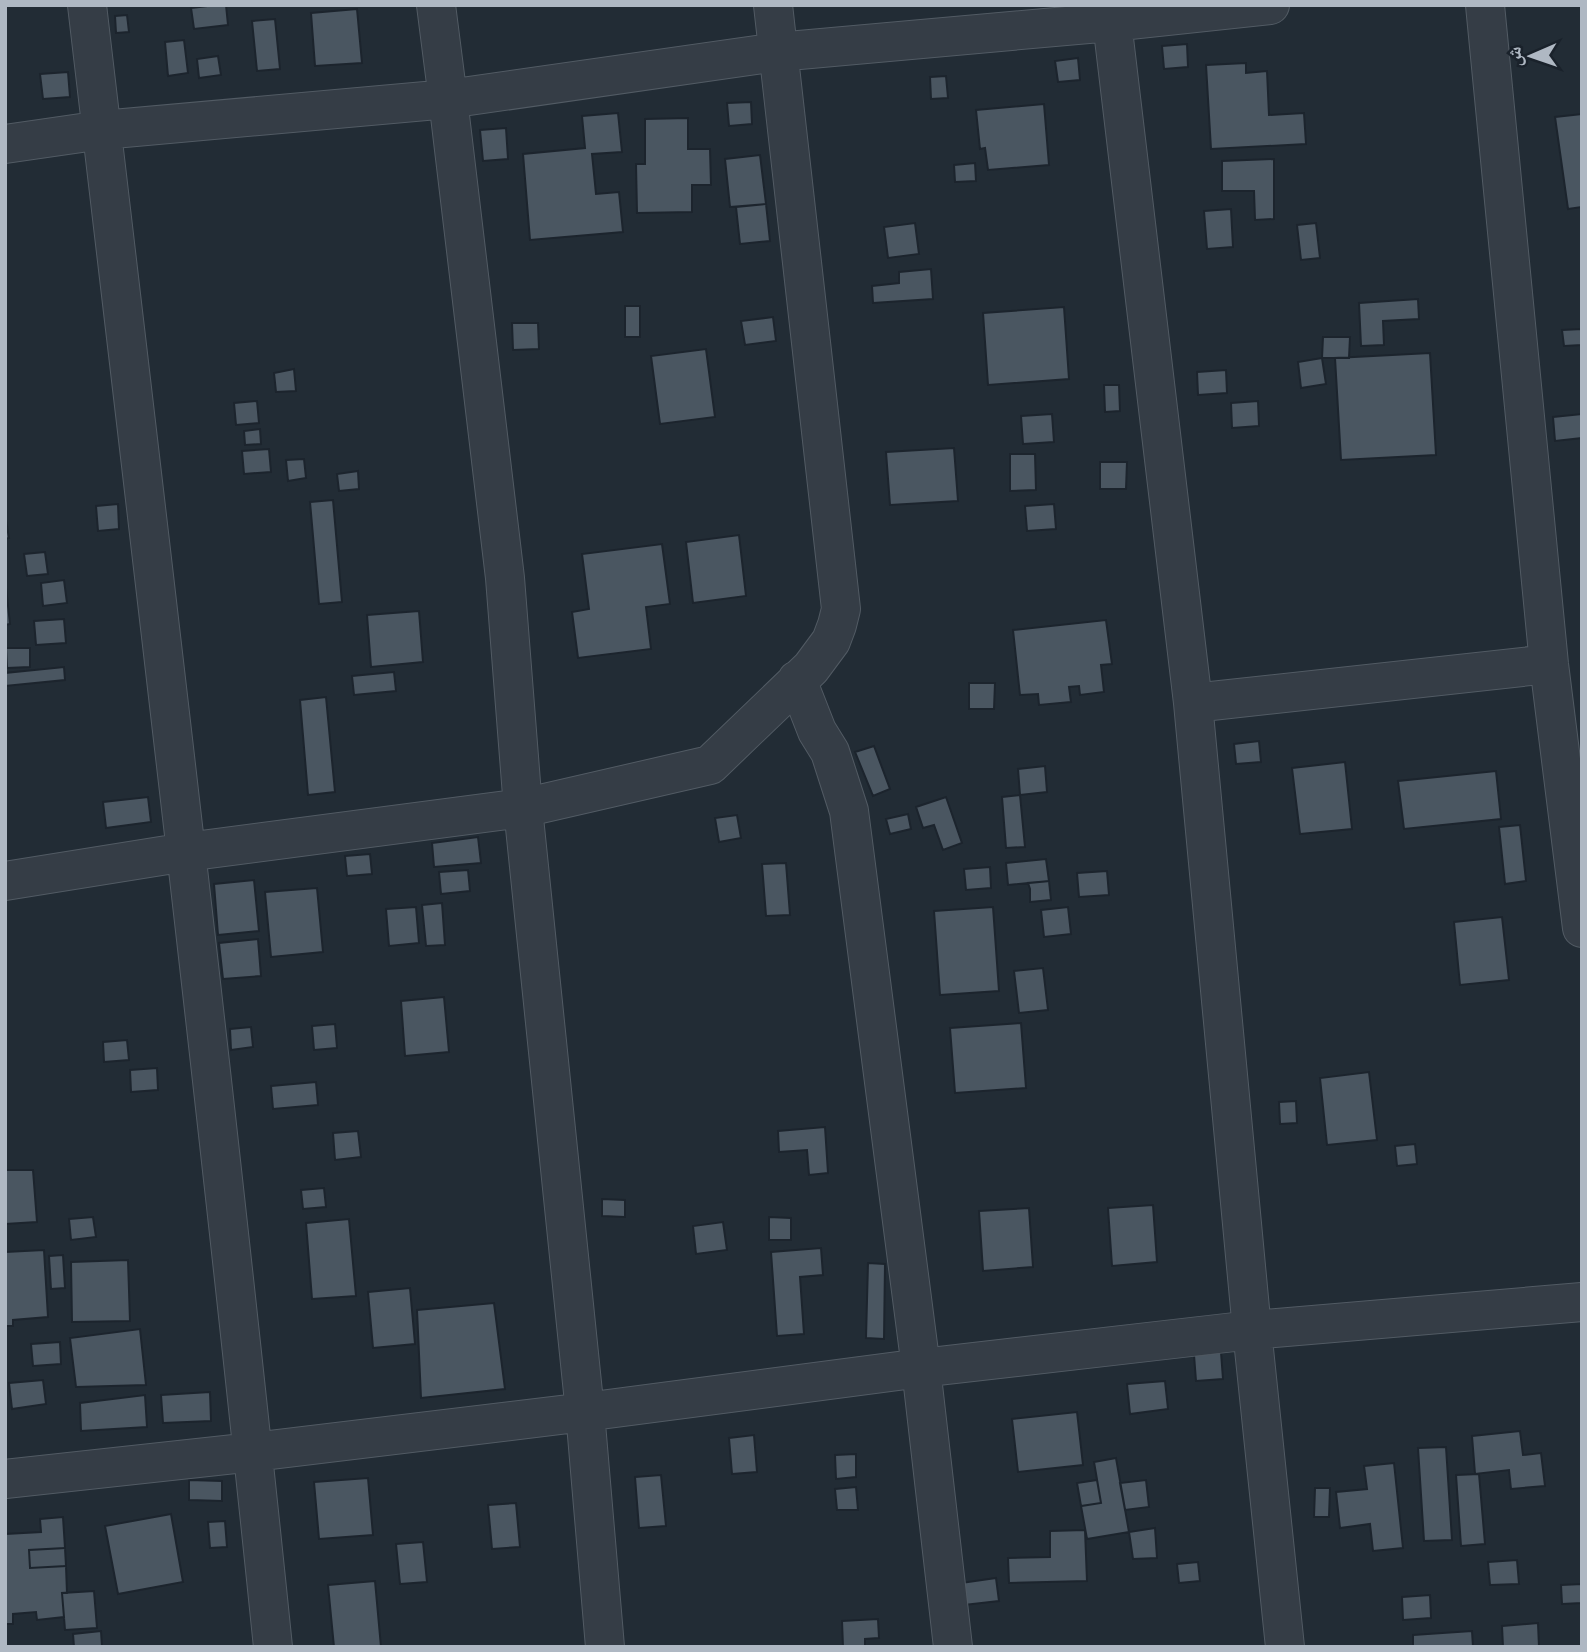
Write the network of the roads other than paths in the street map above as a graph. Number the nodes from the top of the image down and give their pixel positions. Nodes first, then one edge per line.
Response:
1 (87, 5) edge
2 (436, 5) edge
3 (772, 5) edge
4 (1270, 5) edge
5 (1485, 5) edge
6 (1110, 14) edge
7 (777, 51) junction
8 (448, 99) junction
9 (102, 130) junction
10 (5, 144) edge
11 (797, 680) junction
12 (1562, 682) edge
13 (1193, 704) junction
14 (523, 808) junction
15 (186, 852) junction
16 (5, 881) edge
17 (1582, 928) edge
18 (1582, 1302) edge
19 (1252, 1330) junction
20 (922, 1368) junction
21 (585, 1412) junction
22 (253, 1452) junction
23 (5, 1479) edge
24 (274, 1647) edge
25 (605, 1647) edge
26 (953, 1647) edge
27 (1285, 1647) edge

1 - 9 street
2 - 8 street
3 - 7 street
4 - 6 street
5 - 12 street
6 - 7 street
6 - 13 street
7 - 8 street
7 - 11 street
8 - 9 street
8 - 14 street
9 - 10 street
9 - 15 street
11 - 14 street
11 - 20 street
12 - 13 street
12 - 17 street
13 - 19 street
14 - 15 street
14 - 21 street
15 - 16 street
15 - 22 street
18 - 19 street
19 - 20 street
19 - 27 street
20 - 21 street
20 - 26 street
21 - 22 street
21 - 25 street
22 - 23 street
22 - 24 street

